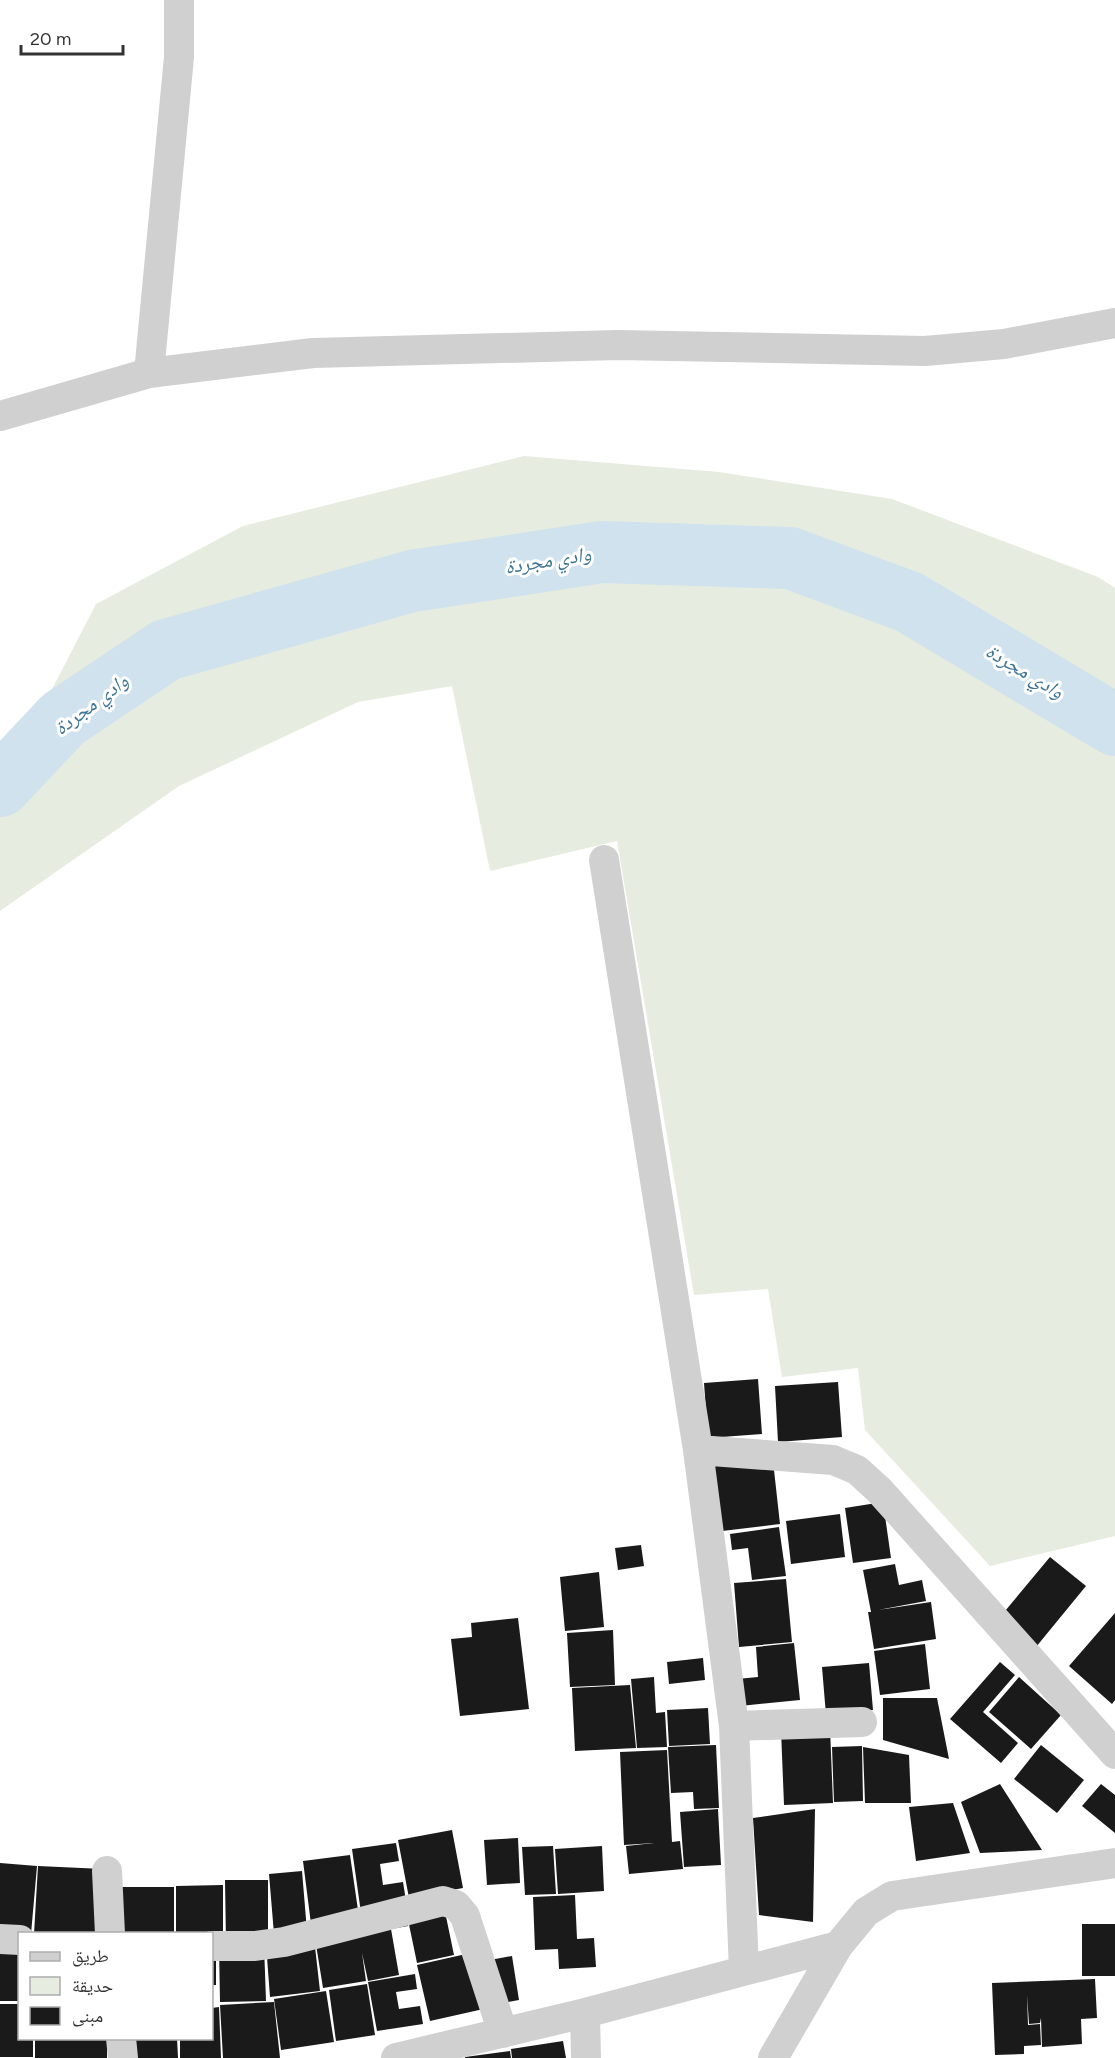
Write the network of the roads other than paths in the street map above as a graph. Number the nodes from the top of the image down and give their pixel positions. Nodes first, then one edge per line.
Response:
1 (179, 0) edge
2 (1115, 323) edge
3 (149, 373) junction
4 (0, 416) edge
5 (604, 860) dead end
6 (698, 1450) junction
7 (862, 1722) dead end
8 (734, 1726) junction
9 (1115, 1754) edge
10 (1115, 1863) edge
11 (107, 1871) dead end
12 (110, 1932) edge
13 (0, 1939) edge
14 (18, 1940) edge
15 (213, 1946) edge
16 (838, 1946) junction
17 (744, 1970) junction
18 (585, 2013) junction
19 (503, 2033) junction
20 (121, 2040) edge
21 (123, 2058) edge
22 (396, 2058) edge
23 (586, 2058) edge
24 (773, 2058) edge

1 - 3 street
2 - 3 street
3 - 4 street
5 - 6 street
6 - 8 street
6 - 9 street
7 - 8 street
8 - 17 street
10 - 16 street
11 - 12 street
13 - 14 street
15 - 19 street
16 - 17 street
16 - 24 street
17 - 18 street
18 - 19 street
18 - 23 street
19 - 22 street
20 - 21 street

